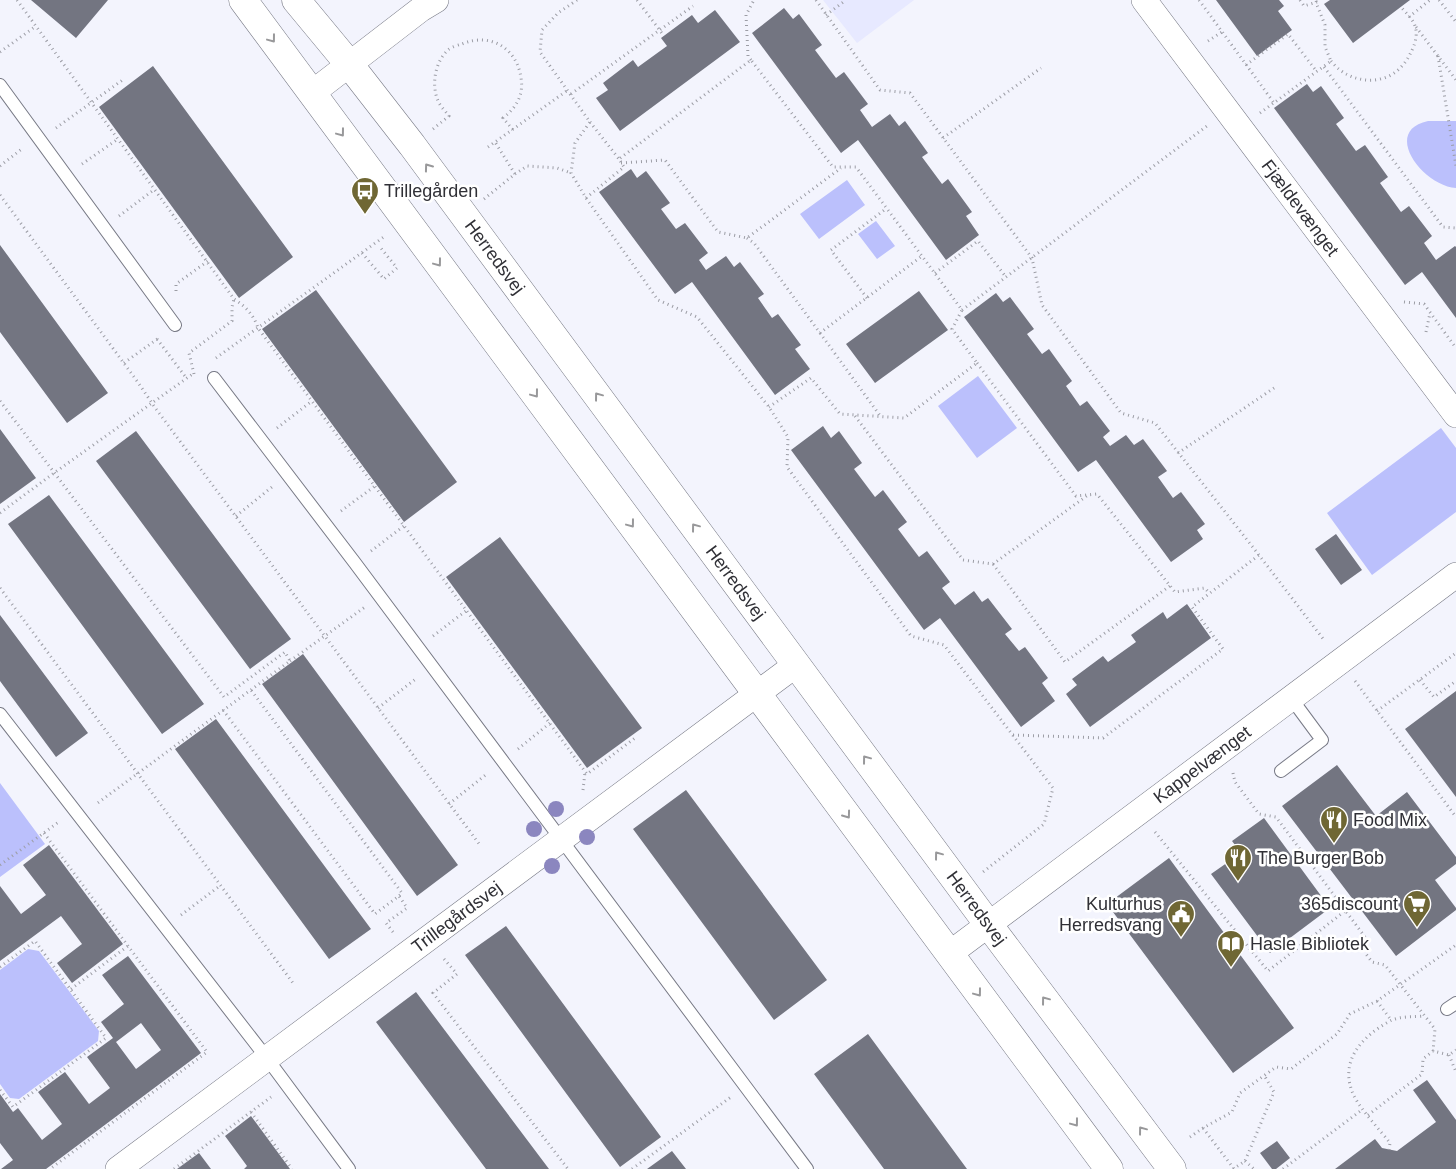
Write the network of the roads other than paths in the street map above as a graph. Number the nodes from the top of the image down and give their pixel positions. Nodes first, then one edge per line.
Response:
1 (243, 0) edge
2 (296, 0) edge
3 (436, 0) edge
4 (1144, 0) edge
5 (349, 64) junction
6 (0, 85) edge
7 (312, 93) junction
8 (175, 326) road end
9 (214, 378) dead end
10 (1456, 415) edge
11 (1456, 575) edge
12 (796, 664) junction
13 (757, 694) junction
14 (1292, 698) junction
15 (0, 714) edge
16 (1281, 771) dead end
17 (561, 839) junction
18 (988, 924) junction
19 (949, 954) junction
20 (266, 1057) junction
21 (118, 1169) edge
22 (349, 1169) edge
23 (807, 1169) edge
24 (1109, 1169) edge
25 (1172, 1169) edge

1 -> 7 street
2 - 5 street, Herredsvej
3 - 5 street
4 - 10 street, Fjældevænget
5 - 7 street
12 -> 5 street, Herredsvej
6 - 8 lane
7 -> 13 street
9 - 17 lane
11 - 14 street, Kappelvænget
12 - 13 street, Trillegårdsvej
18 -> 12 street, Herredsvej
13 - 17 street, Trillegårdsvej
13 -> 19 street
14 - 16 lane
14 - 18 street, Kappelvænget
15 - 20 lane
17 - 20 street, Trillegårdsvej
17 - 23 lane
18 - 19 street, Kappelvænget
25 -> 18 street, Herredsvej
19 -> 24 street
20 - 21 street, Trillegårdsvej
20 - 22 lane

